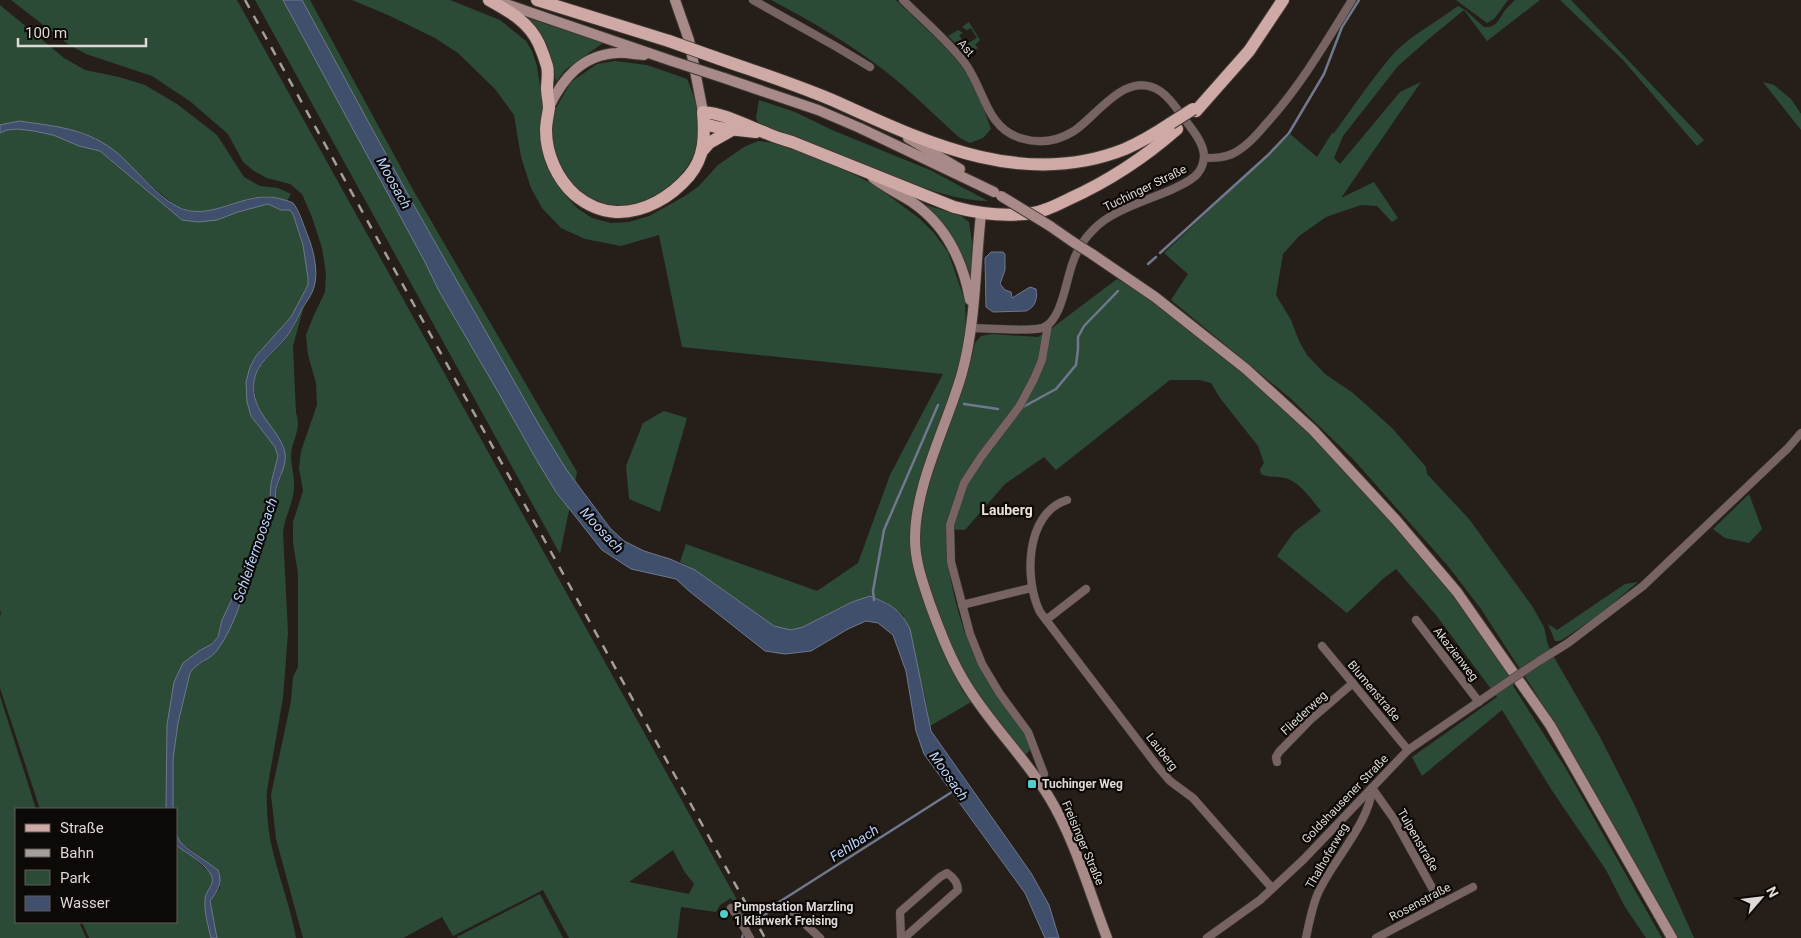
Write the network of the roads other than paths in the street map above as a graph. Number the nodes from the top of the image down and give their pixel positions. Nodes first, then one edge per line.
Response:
1 (489, 0) edge
2 (494, 0) edge
3 (537, 0) edge
4 (675, 0) edge
5 (753, 0) edge
6 (903, 0) edge
7 (1283, 0) edge
8 (1352, 0) edge
9 (552, 3) edge
10 (655, 55) junction
11 (870, 67) dead end
12 (549, 107) junction
13 (704, 118) junction
14 (885, 125) junction
15 (1174, 126) junction
16 (732, 130) junction
17 (765, 133) junction
18 (703, 150) junction
19 (1204, 158) junction
20 (865, 172) junction
21 (997, 194) junction
22 (981, 214) junction
23 (972, 316) junction
24 (1048, 325) junction
25 (971, 328) junction
26 (1801, 433) edge
27 (1067, 500) dead end
28 (1031, 588) junction
29 (1086, 589) dead end
30 (962, 605) junction
31 (1046, 620) junction
32 (1416, 620) dead end
33 (1322, 646) dead end
34 (1353, 683) junction
35 (1479, 702) junction
36 (1408, 750) junction
37 (1277, 762) dead end
38 (1044, 774) dead end
39 (1372, 788) junction
40 (1474, 887) dead end
41 (1272, 888) junction
42 (1441, 904) junction
43 (785, 905) dead end
44 (731, 908) dead end
45 (750, 937) edge
46 (820, 938) edge
47 (902, 938) edge
48 (1107, 938) edge
49 (1207, 938) edge
50 (1306, 938) edge
51 (1376, 938) edge
52 (1672, 938) edge

1 - 12 main road
2 - 10 main road
3 - 9 main road
4 - 13 main road
5 - 11 street
6 - 19 street, Ast
7 - 15 main road, bridge
8 - 19 street
9 - 14 main road, bridge
10 - 12 main road
10 - 21 main road, bridge
12 - 18 main road
13 - 16 main road
13 - 17 main road
13 - 18 main road
14 - 15 main road
14 - 21 main road
15 - 22 main road
16 - 17 main road
16 - 18 main road
17 - 20 main road
19 - 24 street, Tuchinger Straße
20 - 22 main road
20 - 23 main road
21 - 52 main road, bridge
22 - 23 main road
23 - 25 main road, Freisinger Straße
24 - 25 street
24 - 30 street
25 - 48 main road, Freisinger Straße
26 - 35 street, Goldshausener Straße, bridge
27 - 28 street, Lauberg
28 - 30 street
28 - 31 street, Lauberg
29 - 31 street
30 - 38 street
31 - 41 street, Lauberg
32 - 35 street, Akazienweg
33 - 34 street, Blumenstraße
34 - 36 street, Blumenstraße
34 - 37 street, Fliederweg
35 - 36 street, Goldshausener Straße
36 - 39 street, Goldshausener Straße
39 - 41 street, Goldshausener Straße
39 - 42 street, Tulpenstraße
39 - 50 street, Thalhoferweg
40 - 42 street, Rosenstraße
41 - 49 street, Goldshausener Straße
42 - 51 street, Rosenstraße
43 - 46 street
44 - 45 street
47 - 47 street

